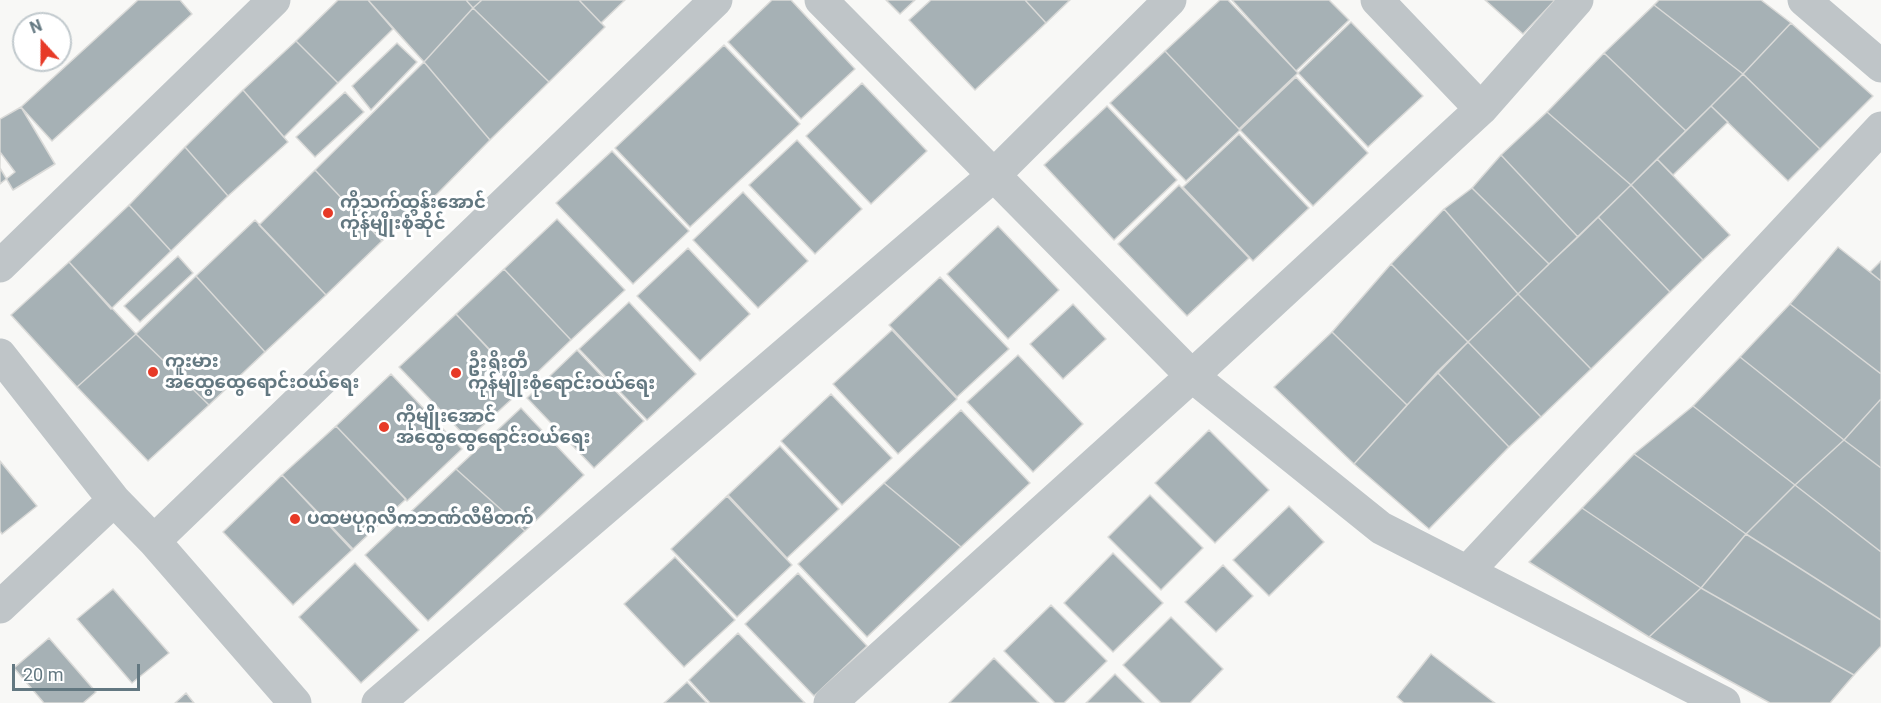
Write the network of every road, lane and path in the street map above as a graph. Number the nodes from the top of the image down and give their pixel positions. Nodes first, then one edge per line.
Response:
1 (274, 0) edge
2 (716, 0) edge
3 (821, 0) edge
4 (1170, 0) edge
5 (1377, 0) edge
6 (1577, 0) edge
7 (1804, 0) edge
8 (1881, 66) edge
9 (1481, 109) junction
10 (1881, 128) edge
11 (994, 175) junction
12 (0, 266) edge
13 (0, 355) edge
14 (1192, 376) junction
15 (114, 500) junction
16 (154, 541) junction
17 (1467, 572) junction
18 (0, 607) edge
19 (295, 703) edge
20 (378, 703) edge
21 (830, 703) edge
22 (1724, 703) edge

1 - 12 street
2 - 16 street
3 - 11 street
4 - 11 street
5 - 9 street
6 - 9 street
7 - 8 street
9 - 14 street
10 - 17 street
11 - 14 street
11 - 20 street
13 - 15 street
14 - 17 street
14 - 21 street
15 - 16 street
15 - 18 street
16 - 19 street
17 - 22 street

